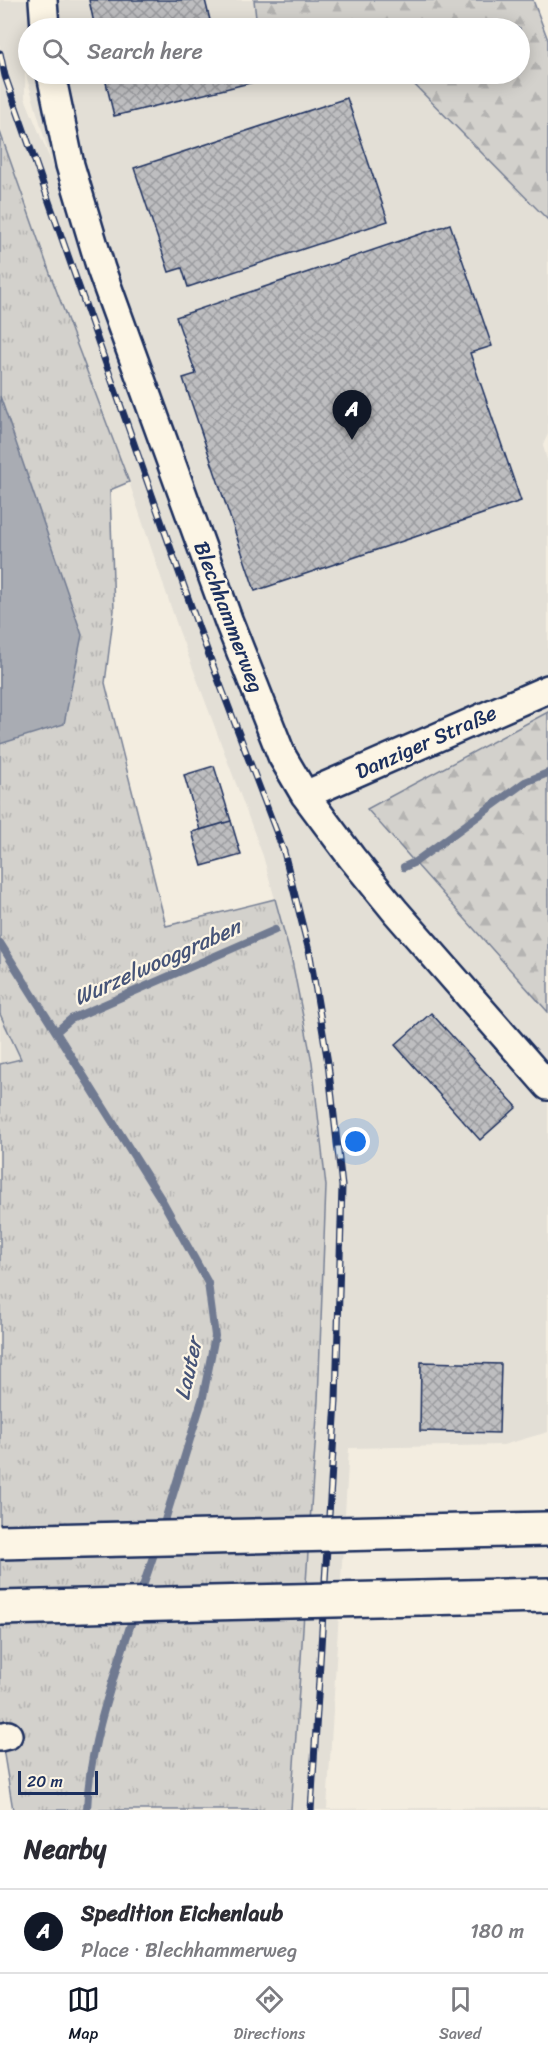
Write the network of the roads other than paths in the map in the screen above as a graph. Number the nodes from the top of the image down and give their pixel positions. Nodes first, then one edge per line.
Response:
1 (43, 0) edge
2 (44, 18) edge
3 (53, 84) edge
4 (548, 689) edge
5 (305, 795) junction
6 (548, 1086) edge
7 (548, 1529) edge
8 (0, 1542) edge
9 (548, 1595) edge
10 (0, 1608) edge

1 - 2 street
3 - 5 street, Blechhammerweg
4 - 5 street, Danziger Straße
5 - 6 street, Blechhammerweg
7 - 8 highway, bridge
9 - 10 highway, bridge

